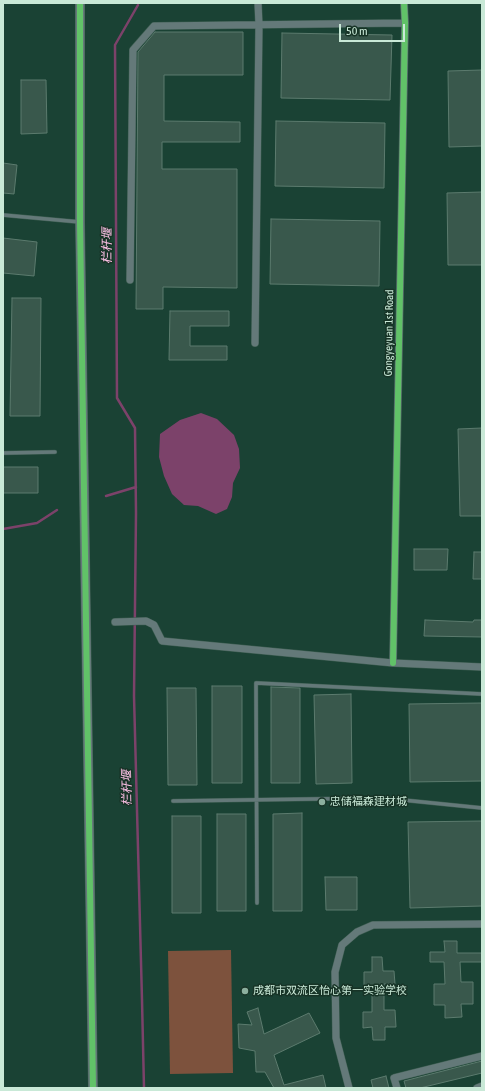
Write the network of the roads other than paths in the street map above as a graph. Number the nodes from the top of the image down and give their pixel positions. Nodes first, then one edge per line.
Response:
1 (80, 3) edge
2 (258, 3) edge
3 (404, 3) edge
4 (405, 23) junction
5 (259, 25) junction
6 (3, 215) edge
7 (80, 222) junction
8 (130, 280) dead end
9 (255, 343) dead end
10 (55, 452) dead end
11 (3, 453) edge
12 (115, 622) dead end
13 (393, 663) junction
14 (482, 667) edge
15 (482, 694) edge
16 (173, 801) dead end
17 (257, 801) junction
18 (482, 808) edge
19 (257, 903) dead end
20 (482, 924) edge
21 (482, 1056) edge
22 (482, 1086) edge
23 (93, 1088) edge
24 (348, 1088) edge
25 (397, 1088) edge
26 (477, 1088) edge

1 - 7 street
2 - 5 street
3 - 4 street, Gongyeyuan 1st Road
4 - 5 street
4 - 13 street, Gongyeyuan 1st Road
5 - 8 street
5 - 9 street
6 - 7 lane
7 - 23 street
10 - 11 lane
12 - 13 street
13 - 14 street
15 - 17 lane
16 - 17 lane
17 - 18 lane
17 - 19 lane
20 - 24 street
21 - 25 street
22 - 26 street

